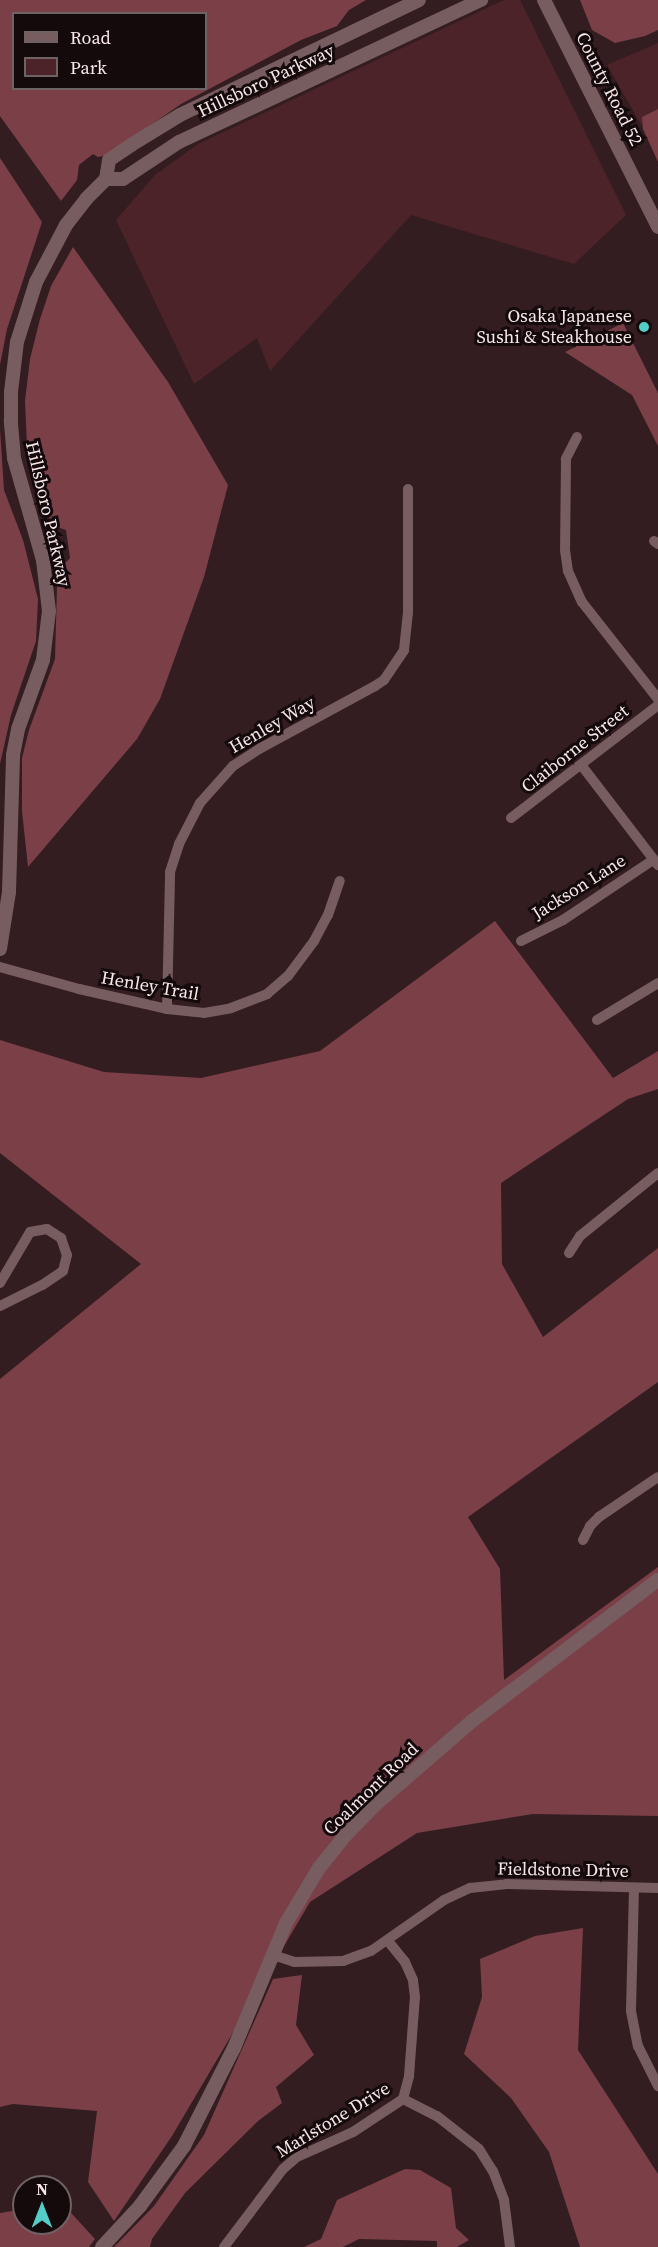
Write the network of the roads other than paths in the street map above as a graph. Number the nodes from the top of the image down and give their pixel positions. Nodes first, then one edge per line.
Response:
1 (419, 0) edge
2 (481, 0) edge
3 (544, 0) edge
4 (366, 25) junction
5 (379, 48) junction
6 (106, 179) junction
7 (658, 227) edge
8 (577, 437) dead end
9 (408, 489) dead end
10 (658, 699) edge
11 (658, 705) edge
12 (582, 766) junction
13 (511, 818) dead end
14 (656, 862) edge
15 (340, 881) dead end
16 (521, 941) dead end
17 (0, 949) edge
18 (0, 967) edge
19 (658, 983) edge
20 (166, 1009) junction
21 (597, 1020) dead end
22 (658, 1173) edge
23 (569, 1253) dead end
24 (0, 1283) edge
25 (0, 1306) edge
26 (658, 1478) edge
27 (583, 1540) dead end
28 (658, 1580) edge
29 (634, 1888) junction
30 (658, 1888) edge
31 (387, 1940) junction
32 (273, 1955) junction
33 (658, 2086) edge
34 (403, 2099) junction
35 (102, 2247) edge
36 (224, 2247) edge
37 (510, 2247) edge

1 - 4 street, Hillsboro Parkway
2 - 5 street, Hillsboro Parkway
3 - 7 street, County Road 52
4 - 5 street
4 - 6 street, Hillsboro Parkway
5 - 6 street, Hillsboro Parkway
6 - 17 street, Hillsboro Parkway
8 - 10 street
9 - 20 street, Henley Way
11 - 12 street, Claiborne Street
12 - 13 street, Claiborne Street
12 - 14 street
14 - 16 street, Jackson Lane
15 - 20 street, Henley Trail
18 - 20 street, Henley Trail
19 - 21 street
22 - 23 street
24 - 25 street
26 - 27 street
28 - 32 street, Coalmont Road
29 - 30 street, Fieldstone Drive
29 - 31 street, Fieldstone Drive
29 - 33 street
31 - 32 street, Fieldstone Drive
31 - 34 street, Marlstone Drive
32 - 35 street, Coalmont Road
34 - 36 street, Marlstone Drive
34 - 37 street

